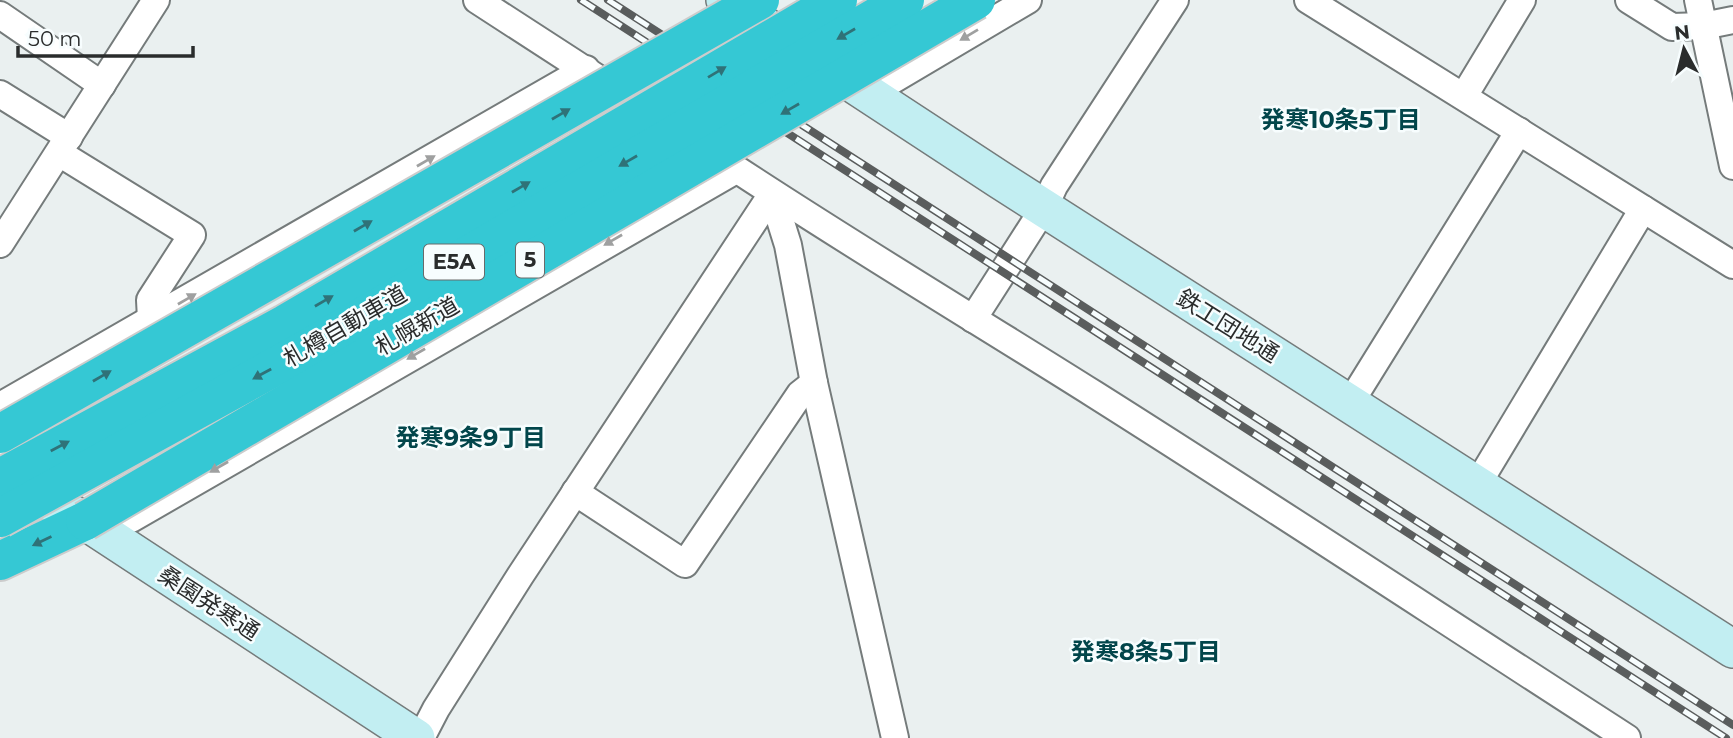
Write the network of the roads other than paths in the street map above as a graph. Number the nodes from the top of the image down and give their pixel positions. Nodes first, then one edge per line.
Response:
1 (156, 0) edge
2 (477, 0) edge
3 (725, 0) edge
4 (760, 0) edge
5 (838, 0) edge
6 (905, 0) edge
7 (976, 0) edge
8 (1028, 0) edge
9 (1175, 0) edge
10 (1308, 0) edge
11 (1522, 0) edge
12 (1629, 0) edge
13 (1698, 0) edge
14 (0, 15) edge
15 (1733, 20) edge
16 (1703, 26) junction
17 (586, 69) junction
18 (102, 85) junction
19 (0, 94) edge
20 (869, 94) junction
21 (1464, 96) junction
22 (1520, 131) junction
23 (64, 145) junction
24 (1732, 159) edge
25 (736, 170) junction
26 (772, 194) junction
27 (1044, 208) junction
28 (1643, 209) junction
29 (0, 244) edge
30 (1733, 265) edge
31 (150, 319) junction
32 (973, 319) junction
33 (814, 383) junction
34 (1350, 403) junction
35 (0, 406) edge
36 (0, 434) edge
37 (0, 472) edge
38 (0, 478) edge
39 (1477, 485) junction
40 (575, 492) junction
41 (0, 518) edge
42 (85, 521) junction
43 (0, 561) edge
44 (1733, 649) edge
45 (418, 738) edge
46 (895, 738) edge
47 (1627, 738) edge

1 - 18 street
2 - 17 street
3 - 20 street, 鉄工団地通
36 -> 4 highway, bridge
38 -> 5 highway, 札樽自動車道 / E5A, bridge
6 -> 41 highway, 札樽自動車道 / E5A, bridge
7 -> 42 highway, 札幌新道 / 5, bridge
8 -> 20 street
9 - 27 street
10 - 21 street
11 - 21 street
12 - 16 street
13 - 16 street
14 - 18 street
15 - 16 street
16 - 24 street
17 - 25 street
31 -> 17 street
18 - 23 street
19 - 23 street
20 - 27 street, 鉄工団地通
21 - 22 street
22 - 28 street
22 - 34 street
23 - 29 street
23 - 31 street
25 - 26 street
25 -> 42 street
26 - 32 street
26 - 33 street
26 - 40 street
27 - 32 street
27 - 34 street, 鉄工団地通
28 - 30 street
28 - 39 street
31 - 35 street
32 - 47 street
33 - 40 street
33 - 46 street
34 - 39 street, 鉄工団地通
37 - 42 street, 桑園発寒通
39 - 44 street, 鉄工団地通
40 - 45 street
42 -> 43 highway, 札幌新道 / 5
42 - 45 street, 桑園発寒通

